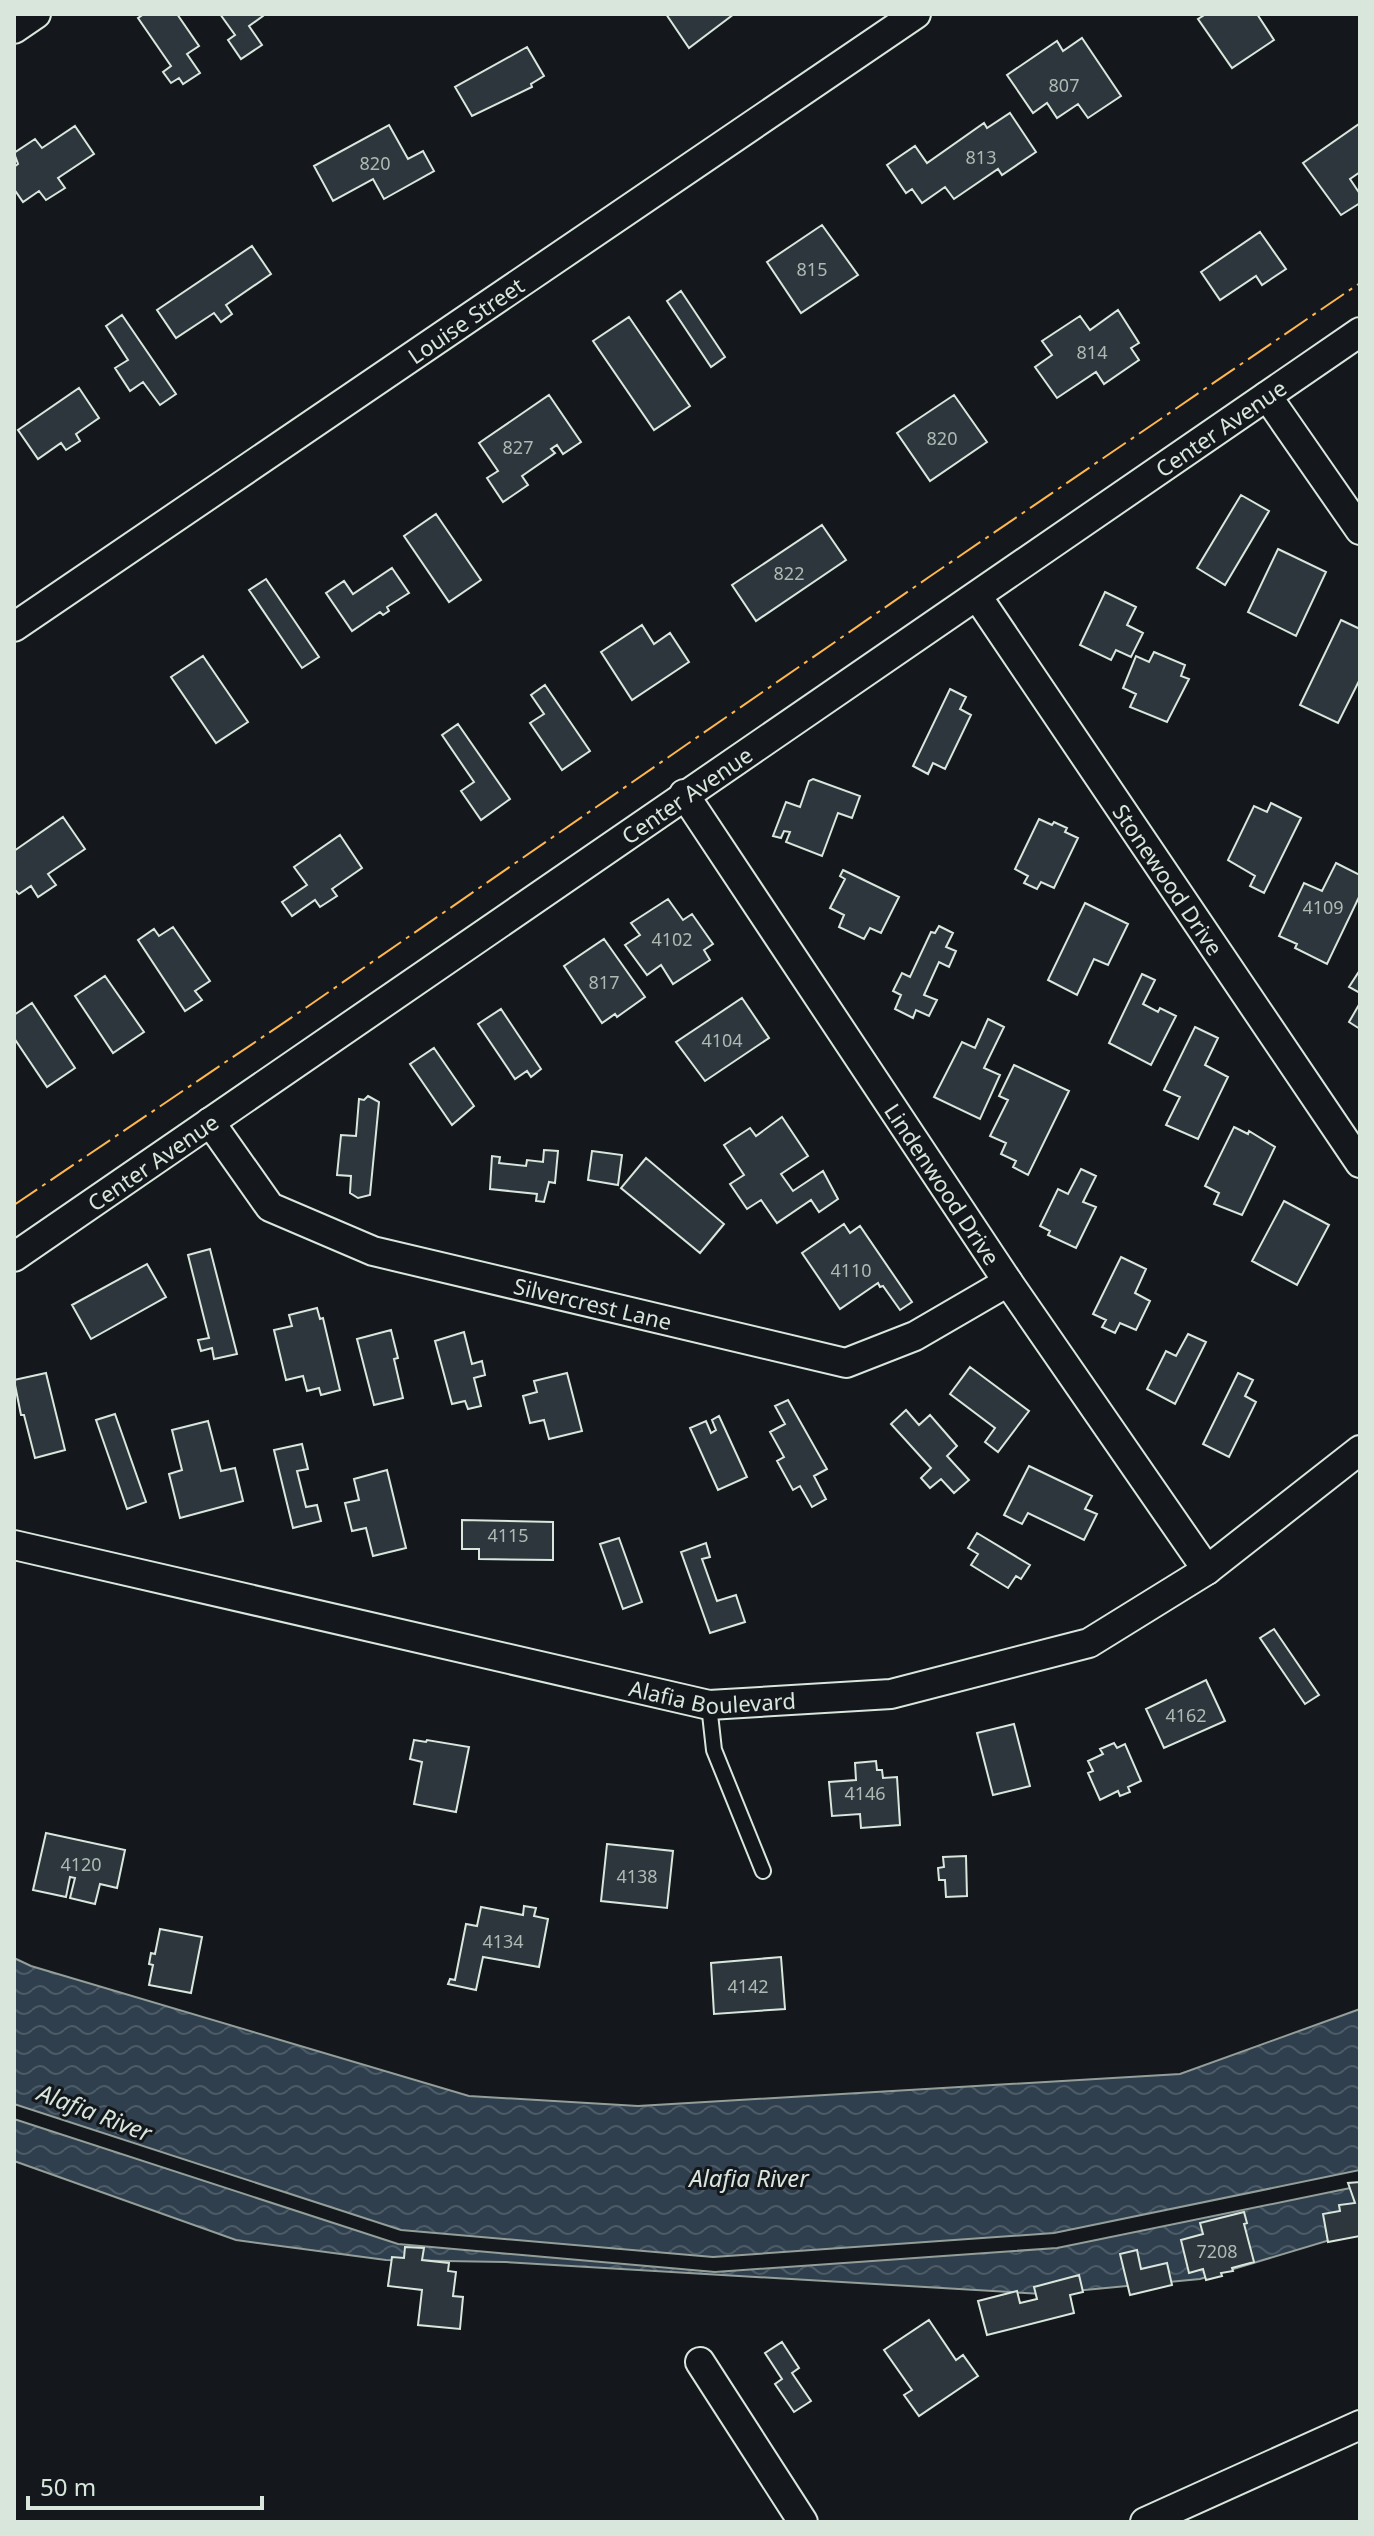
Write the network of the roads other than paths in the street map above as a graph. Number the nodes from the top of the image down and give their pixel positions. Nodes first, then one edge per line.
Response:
1 (36, 14) edge
2 (916, 14) edge
3 (14, 29) edge
4 (1360, 332) edge
5 (1267, 396) junction
6 (1360, 530) edge
7 (977, 596) junction
8 (14, 627) edge
9 (684, 794) junction
10 (210, 1122) junction
11 (1360, 1163) edge
12 (14, 1257) edge
13 (1008, 1282) junction
14 (1360, 1450) edge
15 (14, 1545) edge
16 (1207, 1570) junction
17 (709, 1705) junction
18 (763, 1871) dead end
19 (700, 2362) dead end
20 (1360, 2425) edge
21 (803, 2522) edge
22 (1145, 2522) edge

1 - 3 street
2 - 8 street, Louise Street
4 - 5 street, Center Avenue
5 - 6 street
5 - 7 street, Center Avenue
7 - 9 street, Center Avenue
7 - 11 street, Stonewood Drive
9 - 10 street, Center Avenue
9 - 13 street, Lindenwood Drive
10 - 12 street, Center Avenue
10 - 13 street, Silvercrest Lane
13 - 16 street, Lindenwood Drive
14 - 16 street, Alafia Boulevard
15 - 17 street, Alafia Boulevard
16 - 17 street, Alafia Boulevard
17 - 18 lane
19 - 21 street
20 - 22 street

